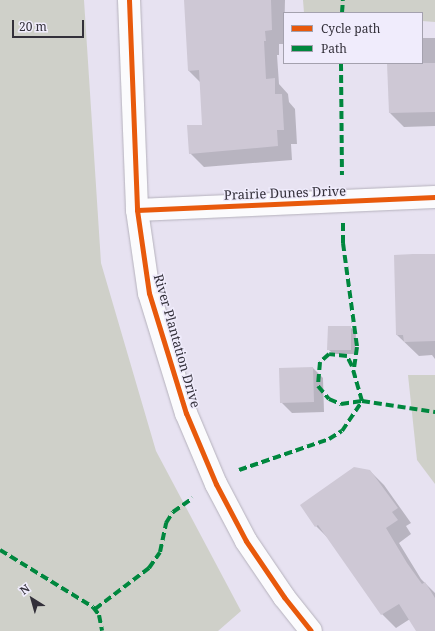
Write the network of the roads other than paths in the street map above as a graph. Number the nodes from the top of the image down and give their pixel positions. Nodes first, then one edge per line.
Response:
1 (129, 0) edge
2 (435, 197) edge
3 (136, 210) junction
4 (311, 631) edge

1 - 3 street, River Plantation Drive
2 - 3 street, Prairie Dunes Drive
3 - 4 street, River Plantation Drive

